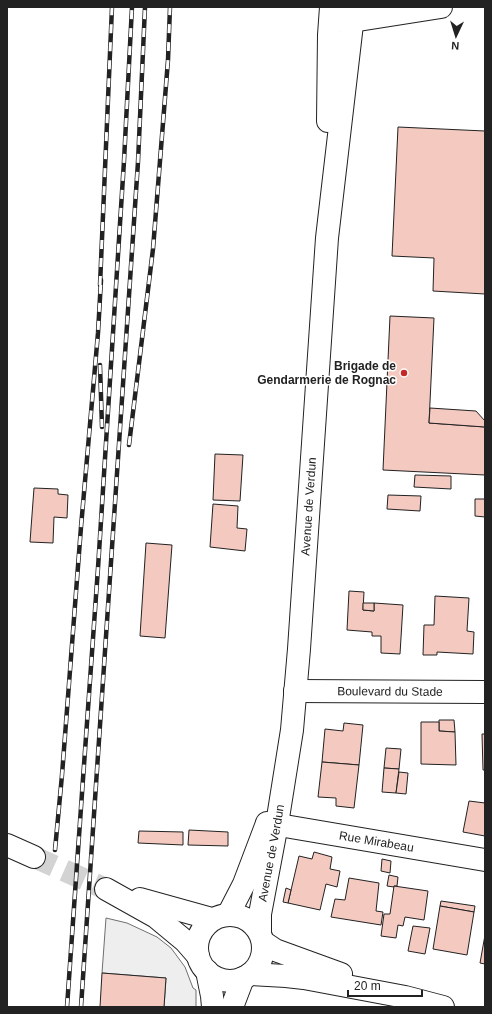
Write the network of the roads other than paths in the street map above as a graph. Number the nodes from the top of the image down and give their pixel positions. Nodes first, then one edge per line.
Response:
1 (441, 7) edge
2 (344, 11) edge
3 (327, 238) junction
4 (295, 691) junction
5 (485, 692) edge
6 (272, 824) junction
7 (7, 845) edge
8 (34, 857) tunnel mouth
9 (485, 860) edge
10 (220, 917) junction
11 (261, 937) junction
12 (203, 964) junction
13 (246, 976) junction
14 (404, 997) junction
15 (213, 1007) edge
16 (232, 1007) edge
17 (443, 1007) edge

1 - 2 main road
2 - 3 main road
2 - 3 main road
3 - 4 main road, Avenue de Verdun
4 - 5 main road, Boulevard du Stade
4 - 6 main road, Avenue de Verdun
6 - 9 main road, Rue Mirabeau
6 - 10 main road, Avenue de Verdun
6 - 11 main road, Avenue de Verdun
7 - 8 main road
10 - 11 main road
10 - 12 main road, Avenue de Verdun
10 - 12 main road
11 - 13 main road, Avenue de Verdun
11 - 14 main road
12 - 13 main road
12 - 15 main road, Avenue de Verdun
13 - 14 main road
13 - 16 main road, Avenue de Verdun
14 - 17 main road

